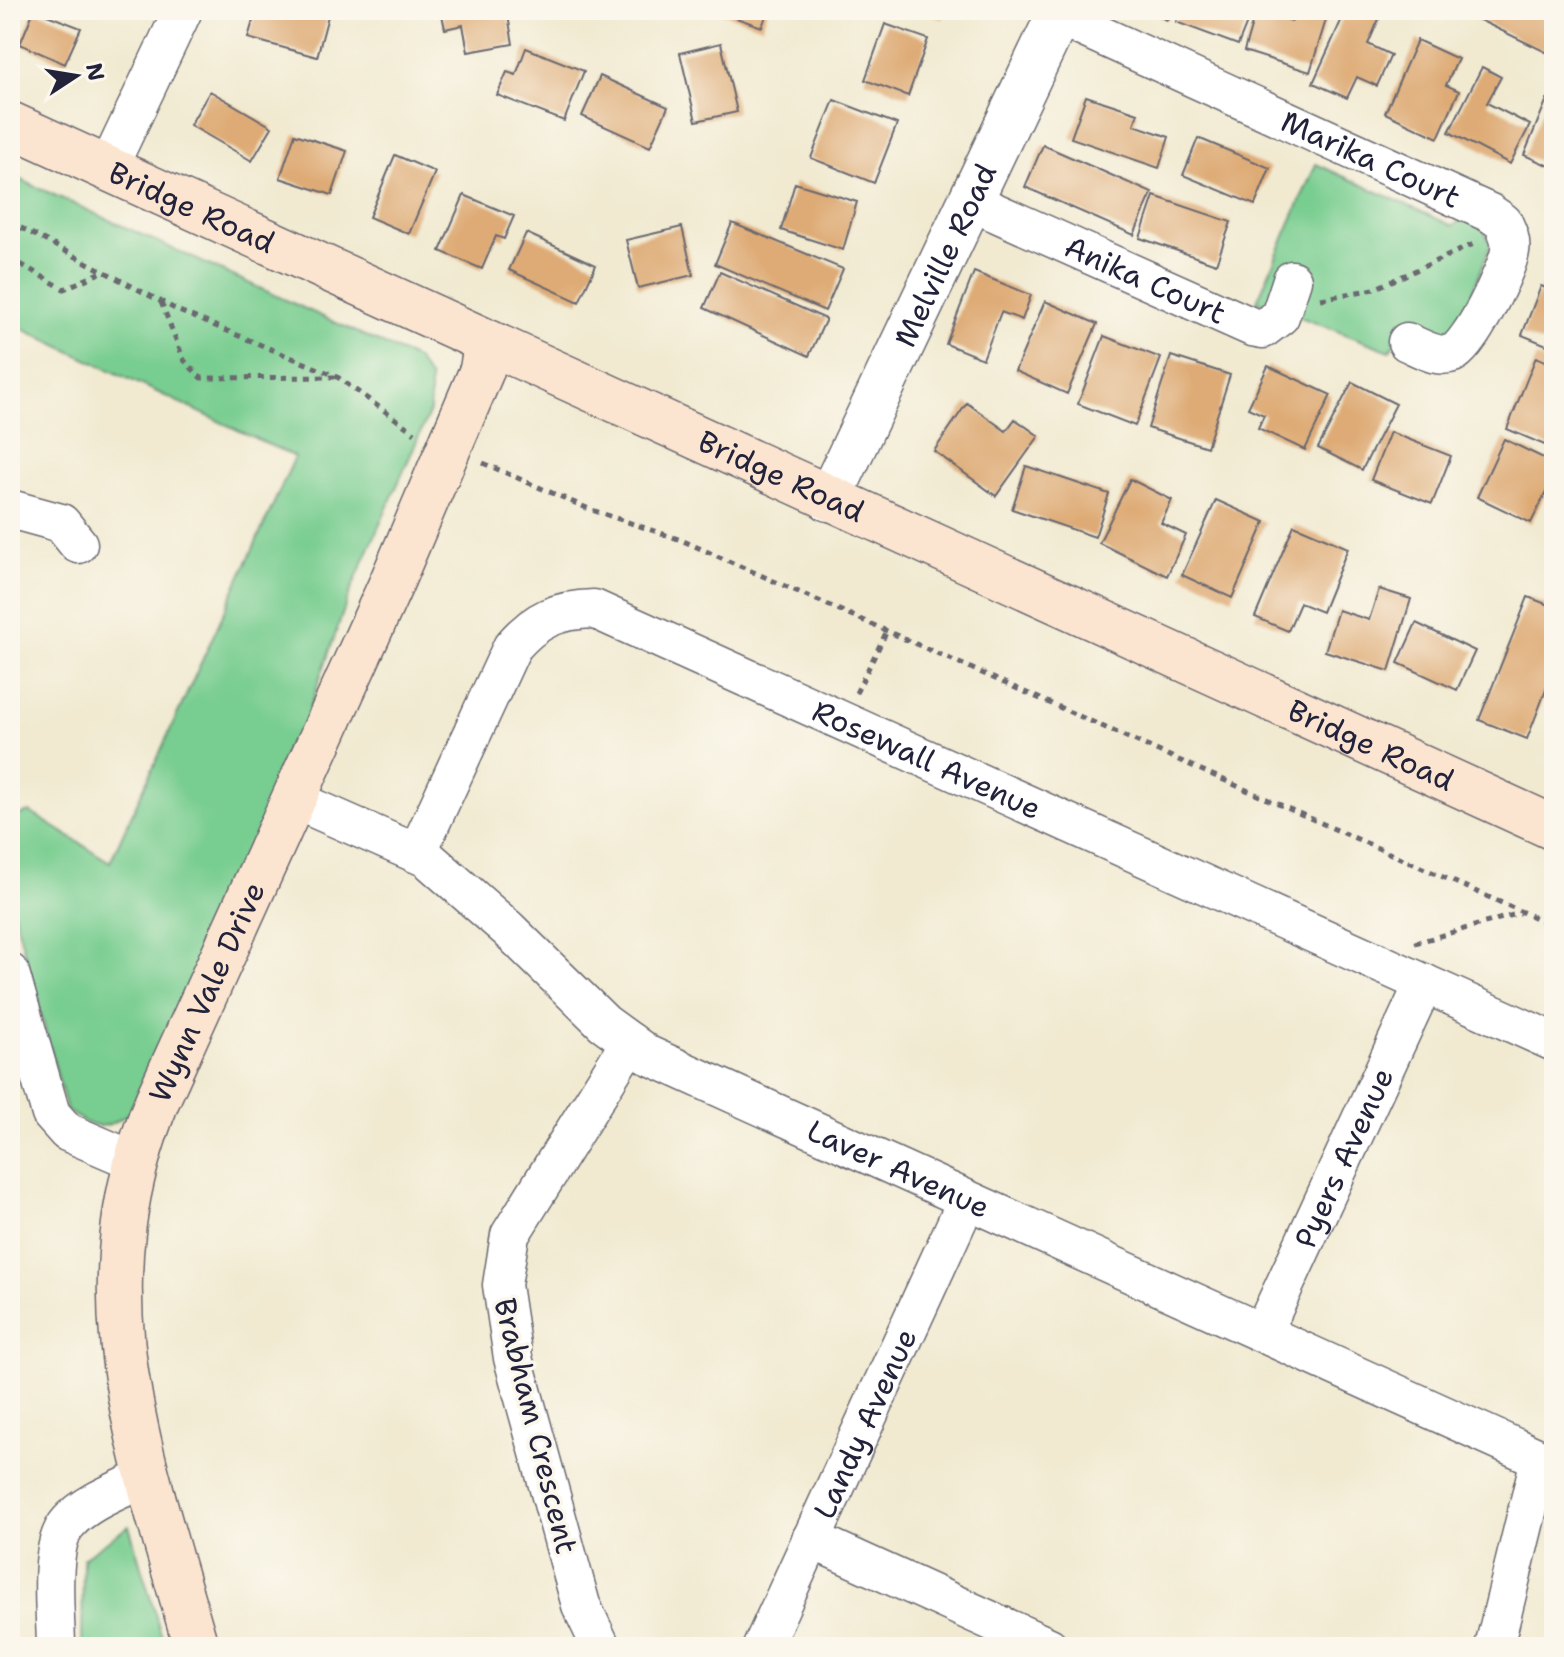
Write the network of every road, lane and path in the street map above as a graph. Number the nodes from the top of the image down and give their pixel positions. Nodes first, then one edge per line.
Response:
1 (183, 10) edge
2 (1059, 13) edge
3 (10, 124) edge
4 (10, 156) edge
5 (105, 183) junction
6 (972, 202) junction
7 (10, 222) edge
8 (1506, 230) junction
9 (10, 258) edge
10 (103, 271) junction
11 (1289, 289) joint
12 (161, 301) junction
13 (1407, 342) dead end
14 (484, 356) junction
15 (336, 376) junction
16 (448, 448) junction
17 (10, 509) edge
18 (827, 513) junction
19 (78, 544) dead end
20 (886, 633) junction
21 (852, 702) dead end
22 (293, 799) junction
23 (1554, 828) edge
24 (417, 853) junction
25 (1554, 857) edge
26 (1522, 912) junction
27 (1554, 926) edge
28 (1402, 946) dead end
29 (10, 973) edge
30 (1424, 983) junction
31 (630, 1042) junction
32 (1554, 1042) edge
33 (137, 1162) junction
34 (967, 1200) junction
35 (1263, 1332) junction
36 (1547, 1462) edge
37 (149, 1476) junction
38 (811, 1539) junction
39 (56, 1647) edge
40 (196, 1647) edge
41 (601, 1647) edge
42 (762, 1647) edge
43 (1049, 1647) edge
44 (1494, 1647) edge

1 - 5 street
2 - 6 street, Melville Road
2 - 8 street, Marika Court
3 - 5 main road, Bridge Road
4 - 5 main road, Bridge Road
5 - 14 main road, Bridge Road
6 - 11 street, Anika Court
6 - 18 street, Melville Road
7 - 10 path
8 - 11 path
8 - 13 street
9 - 10 path
10 - 12 path
12 - 15 path
12 - 15 path
14 - 16 main road, Wynn Vale Drive
14 - 18 main road, Bridge Road
15 - 16 path
16 - 20 path
16 - 22 main road, Wynn Vale Drive
17 - 19 street
18 - 23 main road, Bridge Road
18 - 25 main road, Bridge Road
20 - 21 path
20 - 26 path
22 - 24 street, Laver Avenue
22 - 33 main road, Wynn Vale Drive
24 - 30 street, Rosewall Avenue
24 - 31 street, Laver Avenue
26 - 27 path
26 - 28 path
29 - 33 street
30 - 32 street, Rosewall Avenue
30 - 35 street, Pyers Avenue
31 - 34 street, Laver Avenue
31 - 41 street, Brabham Crescent
33 - 37 main road, Wynn Vale Drive
34 - 35 street, Laver Avenue
34 - 38 street, Landy Avenue
35 - 36 street, Laver Avenue
36 - 44 street
37 - 39 street
37 - 40 main road, Wynn Vale Drive
38 - 42 street, Landy Avenue
38 - 43 street

